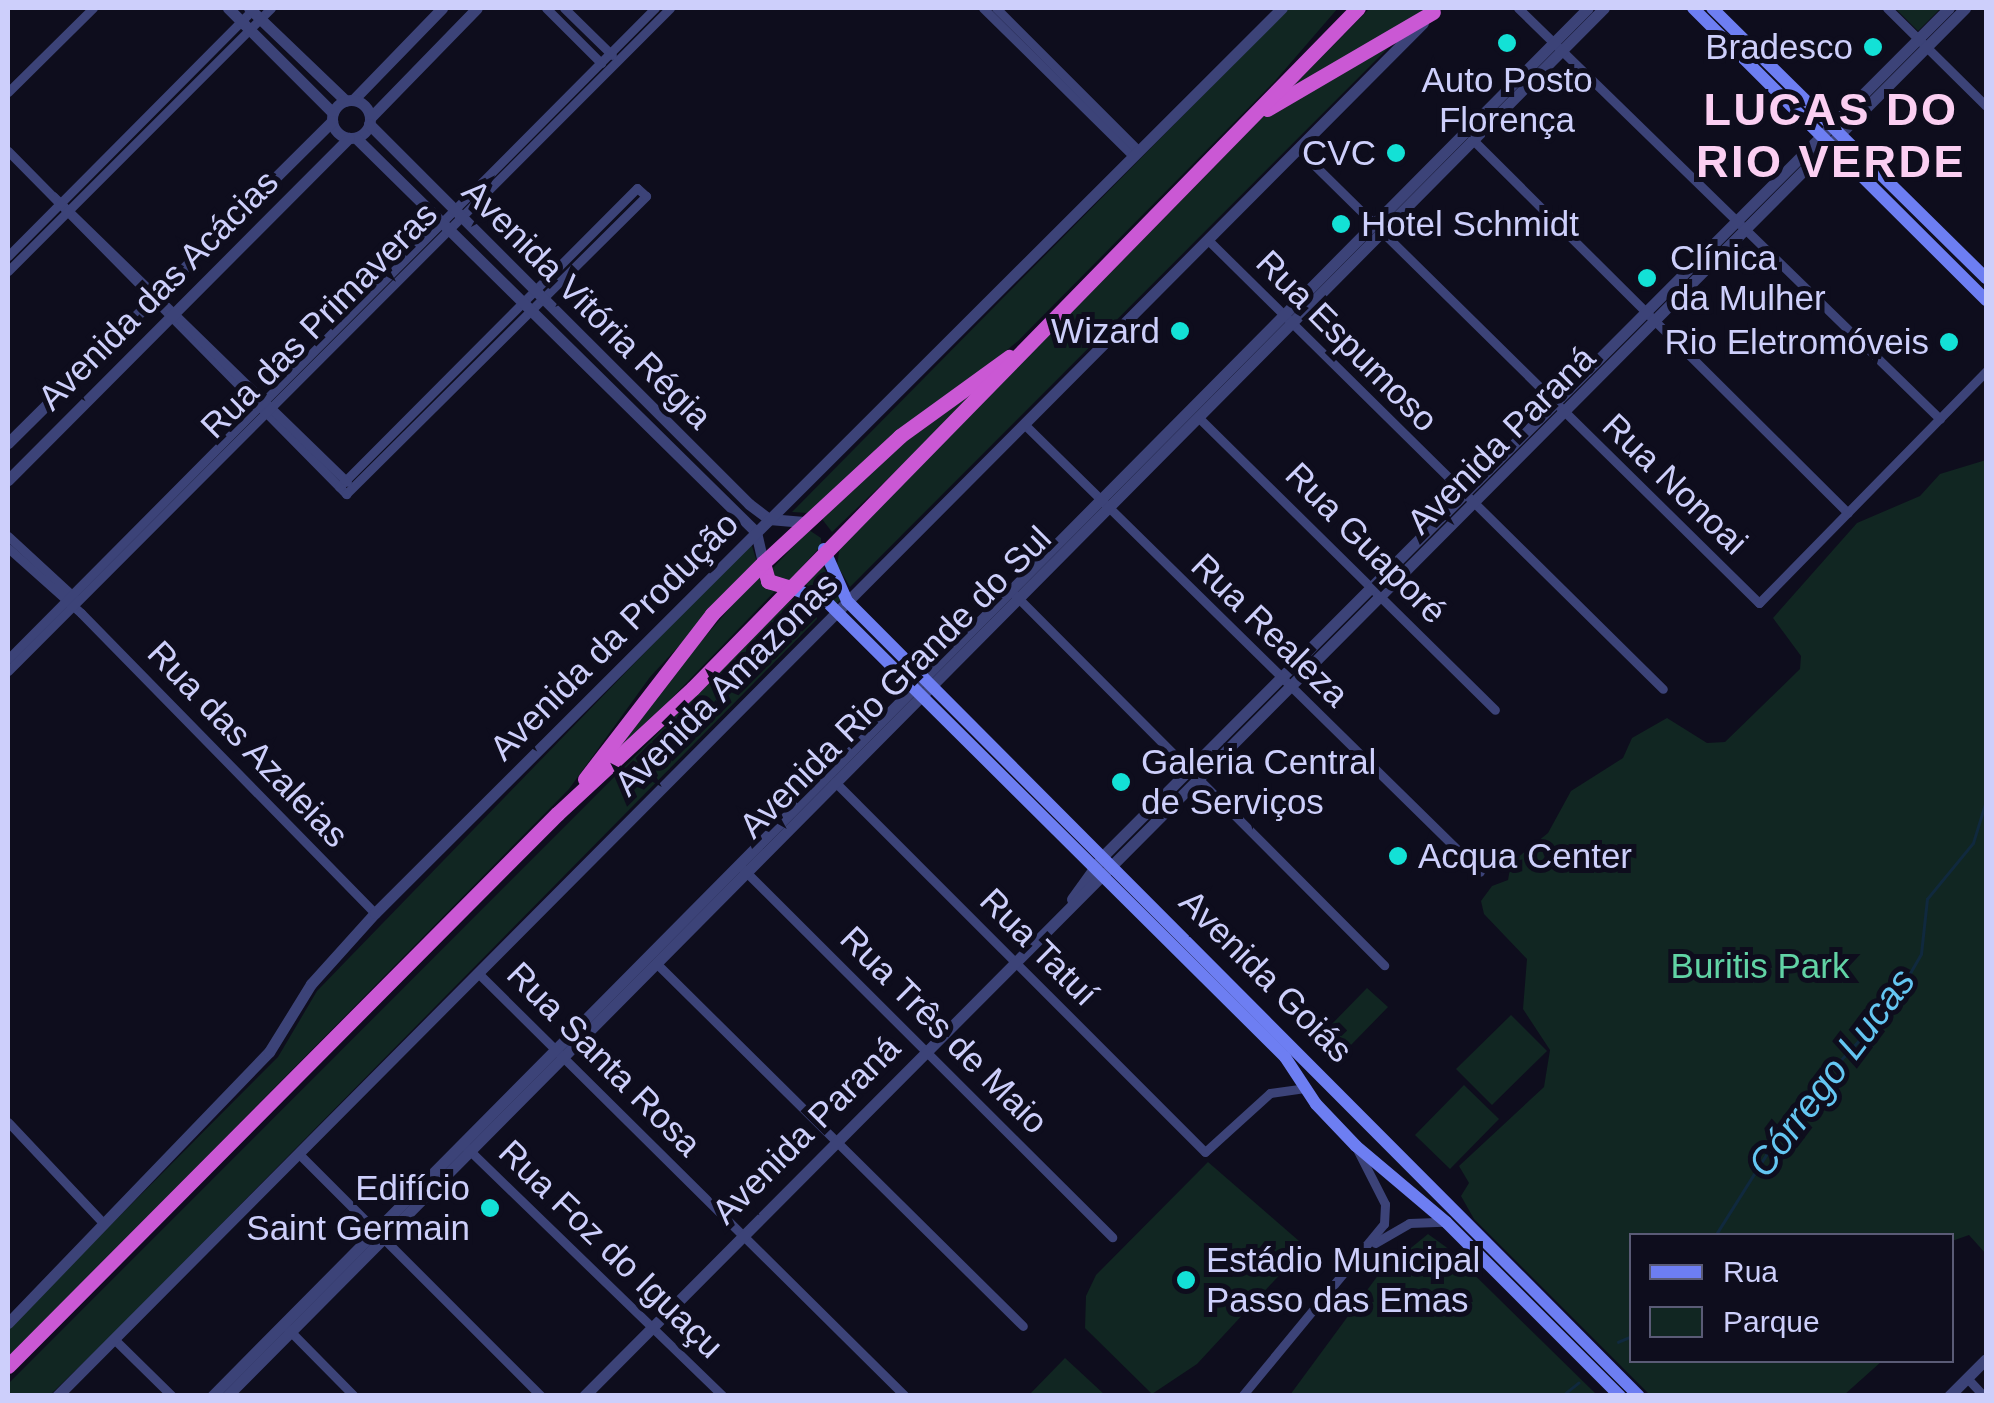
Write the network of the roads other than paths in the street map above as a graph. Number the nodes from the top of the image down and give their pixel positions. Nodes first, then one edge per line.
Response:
1 (93, 8) edge
2 (228, 8) edge
3 (271, 8) edge
4 (442, 8) edge
5 (477, 8) edge
6 (546, 8) edge
7 (564, 8) edge
8 (654, 8) edge
9 (670, 8) edge
10 (983, 8) edge
11 (996, 8) edge
12 (1282, 8) edge
13 (1348, 8) edge
14 (1358, 8) edge
15 (1518, 8) edge
16 (1588, 8) edge
17 (1604, 8) edge
18 (1693, 8) edge
19 (1712, 8) edge
20 (1886, 8) edge
21 (1948, 8) edge
22 (1965, 8) edge
23 (254, 11) edge
24 (1434, 12) joint
25 (246, 24) junction
26 (1322, 42) junction
27 (1922, 42) junction
28 (1558, 46) junction
29 (609, 52) junction
30 (617, 60) junction
31 (600, 62) junction
32 (608, 70) junction
33 (8, 92) edge
34 (350, 101) junction
35 (1986, 106) edge
36 (332, 117) junction
37 (1251, 118) junction
38 (370, 121) junction
39 (1825, 129) junction
40 (352, 138) junction
41 (1472, 140) junction
42 (1837, 140) junction
43 (1298, 149) junction
44 (8, 151) edge
45 (1136, 154) junction
46 (61, 204) junction
47 (458, 214) junction
48 (1733, 222) junction
49 (446, 226) junction
50 (1379, 226) junction
51 (1745, 233) junction
52 (1208, 240) junction
53 (8, 256) edge
54 (8, 271) edge
55 (1986, 278) edge
56 (539, 295) junction
57 (153, 296) junction
58 (1986, 300) edge
59 (527, 307) junction
60 (1644, 312) junction
61 (172, 314) junction
62 (1288, 318) junction
63 (1655, 324) junction
64 (1041, 334) junction
65 (1986, 371) edge
66 (1552, 403) junction
67 (265, 406) junction
68 (1564, 416) junction
69 (1198, 417) junction
70 (1940, 419) junction
71 (1024, 424) junction
72 (8, 443) edge
73 (8, 480) edge
74 (1461, 495) junction
75 (1102, 504) junction
76 (1473, 507) junction
77 (1848, 513) junction
78 (769, 519) junction
79 (804, 522) junction
80 (756, 532) junction
81 (8, 536) edge
82 (8, 548) edge
83 (824, 549) junction
84 (763, 563) junction
85 (1371, 585) junction
86 (788, 587) junction
87 (1013, 593) junction
88 (1384, 598) junction
89 (70, 601) junction
90 (842, 606) junction
91 (8, 658) edge
92 (8, 671) edge
93 (920, 676) junction
94 (1280, 678) junction
95 (908, 687) junction
96 (932, 687) junction
97 (1664, 689) dead end
98 (1292, 690) junction
99 (920, 698) junction
100 (1495, 710) dead end
101 (1189, 769) junction
102 (1201, 781) junction
103 (835, 782) junction
104 (558, 814) junction
105 (1103, 856) junction
106 (741, 867) junction
107 (1091, 868) junction
108 (1114, 868) junction
109 (1480, 872) dead end
110 (1102, 880) junction
111 (1069, 904) junction
112 (375, 914) junction
113 (1013, 960) junction
114 (656, 963) junction
115 (1384, 965) dead end
116 (478, 972) junction
117 (924, 1049) junction
118 (558, 1052) junction
119 (1326, 1077) junction
120 (1305, 1088) junction
121 (8, 1122) edge
122 (1370, 1127) junction
123 (835, 1140) junction
124 (1354, 1143) junction
125 (466, 1146) junction
126 (298, 1154) junction
127 (1446, 1222) junction
128 (104, 1224) junction
129 (379, 1234) junction
130 (742, 1234) junction
131 (1112, 1237) dead end
132 (1368, 1248) junction
133 (8, 1322) edge
134 (654, 1325) junction
135 (1023, 1326) dead end
136 (287, 1328) junction
137 (114, 1339) junction
138 (1986, 1358) edge
139 (8, 1366) edge
140 (1967, 1378) junction
141 (58, 1396) edge
142 (172, 1396) edge
143 (212, 1396) edge
144 (227, 1396) edge
145 (354, 1396) edge
146 (541, 1396) edge
147 (584, 1396) edge
148 (723, 1396) edge
149 (905, 1396) edge
150 (1242, 1396) edge
151 (1620, 1396) edge
152 (1639, 1396) edge
153 (1949, 1396) edge
154 (1984, 1396) edge

1 - 33 street
2 - 25 street
3 - 23 street
4 - 34 street
5 - 38 street
6 - 31 street
7 - 29 street
8 - 29 street, Rua das Primaveras
9 - 30 street, Rua das Primaveras
10 - 45 street
11 - 45 street
12 - 45 street, Avenida da Produção
13 - 26 highway
14 - 26 highway
15 - 28 street
16 - 28 street, Avenida Rio Grande do Sul
17 - 28 street, Avenida Rio Grande do Sul
18 - 39 main road
19 - 39 main road
20 - 27 street
21 - 27 street, Avenida Paraná
22 - 27 street, Avenida Paraná
23 - 25 street
23 - 34 street
24 - 37 highway
24 - 43 street, Avenida Amazonas
25 - 36 street
25 - 46 street
26 - 37 highway
27 - 35 street
27 - 39 street, Avenida Paraná
27 - 42 street, Avenida Paraná
28 - 41 street, Avenida Rio Grande do Sul
28 - 48 street
28 - 50 street, Avenida Rio Grande do Sul
29 - 30 street
29 - 31 street, Rua das Primaveras
30 - 32 street, Rua das Primaveras
31 - 32 street
31 - 47 street, Rua das Primaveras
32 - 47 street, Rua das Primaveras
34 - 36 street, Avenida das Acácias
34 - 38 street, Avenida Vitória Régia
36 - 40 street, Avenida Vitória Régia
36 - 57 street, Avenida das Acácias
37 - 64 highway
38 - 40 street, Avenida das Acácias
38 - 47 street, Avenida Vitória Régia
39 - 42 main road
39 - 48 street, Avenida Paraná
40 - 49 street, Avenida Vitória Régia
40 - 61 street, Avenida das Acácias
41 - 50 street, Avenida Rio Grande do Sul
41 - 60 street
42 - 51 street, Avenida Paraná
42 - 55 main road
42 - 58 main road
43 - 50 street, Rua Nonoai
43 - 52 street, Avenida Amazonas
44 - 46 street
45 - 78 street, Avenida da Produção
46 - 53 street
46 - 54 street
46 - 57 street
47 - 49 street, Rua das Primaveras
47 - 56 street, Avenida Vitória Régia
48 - 51 street
48 - 60 street, Avenida Paraná
49 - 59 street, Avenida Vitória Régia
49 - 67 street, Rua das Primaveras
50 - 62 street, Avenida Rio Grande do Sul
50 - 66 street, Rua Nonoai
51 - 63 street, Avenida Paraná
51 - 70 street
52 - 62 street, Rua Espumoso
52 - 71 street, Avenida Amazonas
56 - 56 street
56 - 59 street
56 - 78 street, Avenida Vitória Régia
57 - 61 street
57 - 72 street, Avenida das Acácias
59 - 67 street
59 - 80 street, Avenida Vitória Régia
60 - 63 street
60 - 66 street, Avenida Paraná
61 - 67 street
61 - 73 street, Avenida das Acácias
62 - 69 street, Avenida Rio Grande do Sul
62 - 74 street, Rua Espumoso
62 - 75 street, Avenida Rio Grande do Sul
63 - 68 street, Avenida Paraná
63 - 77 street
64 - 79 highway
64 - 83 highway
65 - 70 street
66 - 68 street, Rua Nonoai
66 - 74 street, Avenida Paraná
67 - 89 street, Rua das Primaveras
68 - 76 street, Avenida Paraná
68 - 77 street, Rua Nonoai
69 - 75 street, Avenida Rio Grande do Sul
69 - 85 street, Rua Guaporé
70 - 77 street
71 - 75 street, Rua Realeza
71 - 90 street, Avenida Amazonas
74 - 76 street, Rua Espumoso
74 - 85 street, Avenida Paraná
75 - 87 street, Avenida Rio Grande do Sul
75 - 94 street, Rua Realeza
76 - 88 street, Avenida Paraná
76 - 97 street, Rua Espumoso
78 - 79 street
78 - 80 street, Avenida da Produção
79 - 83 highway
79 - 84 highway
80 - 84 street
80 - 112 street, Avenida da Produção
81 - 89 street
82 - 89 street, Rua das Azaleias
83 - 86 highway
83 - 90 main road
84 - 86 highway
84 - 104 highway
85 - 88 street, Rua Guaporé
85 - 94 street, Avenida Paraná
86 - 90 main road
86 - 104 highway
87 - 93 street, Avenida Rio Grande do Sul
87 - 96 street, Avenida Rio Grande do Sul
87 - 101 street
88 - 98 street, Avenida Paraná
88 - 100 street, Rua Guaporé
89 - 91 street, Rua das Primaveras
89 - 92 street, Rua das Primaveras
89 - 112 street, Rua das Azaleias
90 - 93 main road, Avenida Goiás
90 - 95 main road, Avenida Goiás
90 - 116 street, Avenida Amazonas
93 - 95 street, Avenida Rio Grande do Sul
93 - 96 main road, Avenida Goiás
94 - 98 street, Rua Realeza
94 - 101 street, Avenida Paraná
95 - 99 main road, Avenida Goiás
95 - 106 street, Avenida Rio Grande do Sul
96 - 99 street, Avenida Rio Grande do Sul
96 - 105 main road, Avenida Goiás
98 - 102 street, Avenida Paraná
98 - 109 street, Rua Realeza
99 - 103 street, Avenida Rio Grande do Sul
99 - 107 main road, Avenida Goiás
101 - 102 street
101 - 105 street, Avenida Paraná
102 - 108 street, Avenida Paraná
102 - 115 street
103 - 106 street, Avenida Rio Grande do Sul
103 - 113 street, Rua Tatuí
104 - 139 highway
105 - 107 street, Avenida Paraná
105 - 108 main road, Avenida Goiás
106 - 114 street, Avenida Rio Grande do Sul
106 - 117 street, Rua Três de Maio
106 - 118 street, Avenida Rio Grande do Sul
107 - 110 main road, Avenida Goiás
107 - 111 street, Avenida Paraná
108 - 110 street, Avenida Paraná
108 - 119 main road, Avenida Goiás
110 - 111 street, Avenida Paraná
110 - 120 main road, Avenida Goiás
111 - 113 street, Avenida Paraná
112 - 128 street, Avenida da Produção
113 - 117 street, Avenida Paraná
113 - 120 street, Rua Tatuí
114 - 118 street, Avenida Rio Grande do Sul
114 - 123 street
116 - 118 street, Rua Santa Rosa
116 - 126 street, Avenida Amazonas
117 - 123 street, Avenida Paraná
117 - 131 street, Rua Três de Maio
118 - 125 street, Avenida Rio Grande do Sul
118 - 130 street, Rua Santa Rosa
119 - 120 main road
119 - 122 main road, Avenida Goiás
120 - 124 main road, Avenida Goiás
121 - 128 street
122 - 124 main road
122 - 152 main road, Avenida Goiás
123 - 130 street, Avenida Paraná
123 - 135 street
124 - 127 main road, Avenida Goiás
124 - 132 street
125 - 129 street, Avenida Rio Grande do Sul
125 - 134 street, Rua Foz do Iguaçu
126 - 129 street
126 - 137 street, Avenida Amazonas
127 - 132 street
127 - 151 main road, Avenida Goiás
128 - 133 street, Avenida da Produção
129 - 136 street, Avenida Rio Grande do Sul
129 - 146 street
130 - 134 street, Avenida Paraná
130 - 149 street, Rua Santa Rosa
132 - 150 street
134 - 147 street, Avenida Paraná
134 - 148 street, Rua Foz do Iguaçu
136 - 143 street, Avenida Rio Grande do Sul
136 - 144 street, Avenida Rio Grande do Sul
136 - 145 street
137 - 141 street, Avenida Amazonas
137 - 142 street
138 - 140 street
140 - 153 street
140 - 154 street

